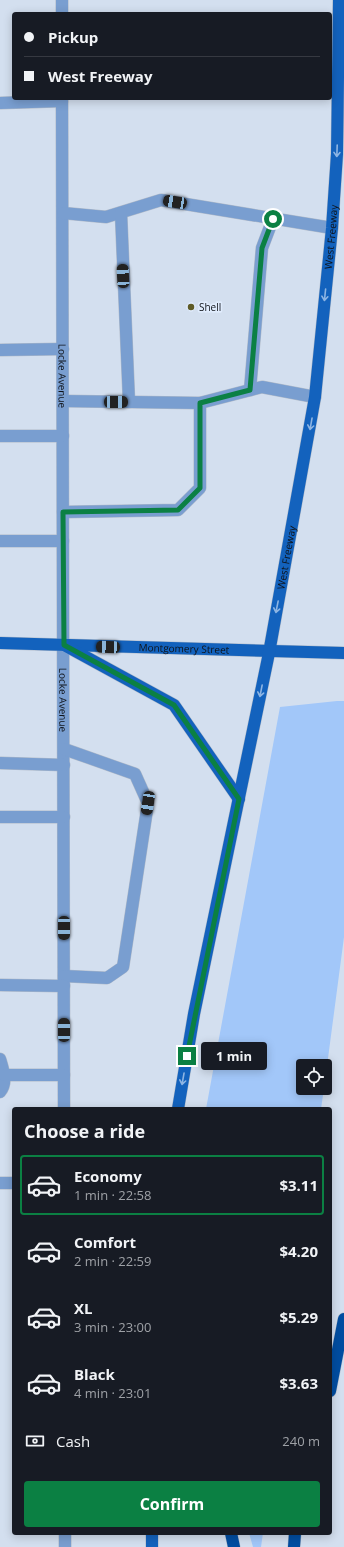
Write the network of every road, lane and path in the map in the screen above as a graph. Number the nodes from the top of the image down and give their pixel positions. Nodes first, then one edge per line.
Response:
1 (62, 0) edge
2 (340, 0) edge
3 (62, 12) edge
4 (62, 100) edge
5 (0, 103) edge
6 (63, 213) junction
7 (120, 213) junction
8 (273, 219) junction
9 (332, 228) junction
10 (63, 349) junction
11 (0, 350) edge
12 (250, 390) junction
13 (315, 397) junction
14 (63, 401) junction
15 (129, 402) junction
16 (200, 403) junction
17 (0, 436) edge
18 (63, 436) junction
19 (63, 512) junction
20 (0, 541) edge
21 (63, 542) junction
22 (0, 643) edge
23 (64, 645) junction
24 (269, 653) junction
25 (344, 654) edge
26 (64, 749) junction
27 (0, 763) edge
28 (64, 765) junction
29 (239, 799) junction
30 (0, 817) edge
31 (64, 817) junction
32 (64, 981) junction
33 (0, 985) edge
34 (0, 1059) edge
35 (64, 1074) junction
36 (4, 1075) junction
37 (0, 1092) edge
38 (64, 1107) edge
39 (178, 1107) edge
40 (0, 1183) edge
41 (12, 1183) edge
42 (344, 1319) edge
43 (332, 1381) edge
44 (65, 1535) edge
45 (152, 1535) edge
46 (231, 1535) edge
47 (295, 1535) edge
48 (65, 1547) edge
49 (152, 1547) edge
50 (234, 1547) edge
51 (294, 1547) edge

1 - 3 street
2 -> 9 main road, West Freeway
4 - 5 street
4 - 6 street, Locke Avenue
6 - 7 street
6 - 10 street, Locke Avenue
7 - 8 street
7 - 15 street
8 - 9 street
8 - 12 street
9 -> 13 main road, West Freeway
10 - 11 street
10 - 14 street, Locke Avenue
12 - 13 street
12 - 16 street
13 -> 24 main road, West Freeway
14 - 15 street
14 - 18 street, Locke Avenue
15 - 16 street
16 - 19 street
17 - 18 street
18 - 19 street, Locke Avenue
19 - 21 street, Locke Avenue
20 - 21 street
21 - 23 street, Locke Avenue
22 - 23 main road, Montgomery Street
23 - 24 main road, Montgomery Street
23 - 26 street, Locke Avenue
23 - 29 main road
24 - 25 main road, Montgomery Street
24 -> 29 main road, West Freeway
26 - 28 street, Locke Avenue
26 - 32 street
27 - 28 street
28 - 31 street, Locke Avenue
29 -> 39 main road, West Freeway
30 - 31 street
31 - 32 street, Locke Avenue
32 - 33 street
32 - 35 street, Locke Avenue
34 - 36 street
35 - 36 street
35 - 38 street, Locke Avenue
36 - 37 street
40 - 41 street
42 - 43 highway
44 - 48 street
45 - 49 main road
46 - 50 highway
47 - 51 highway

